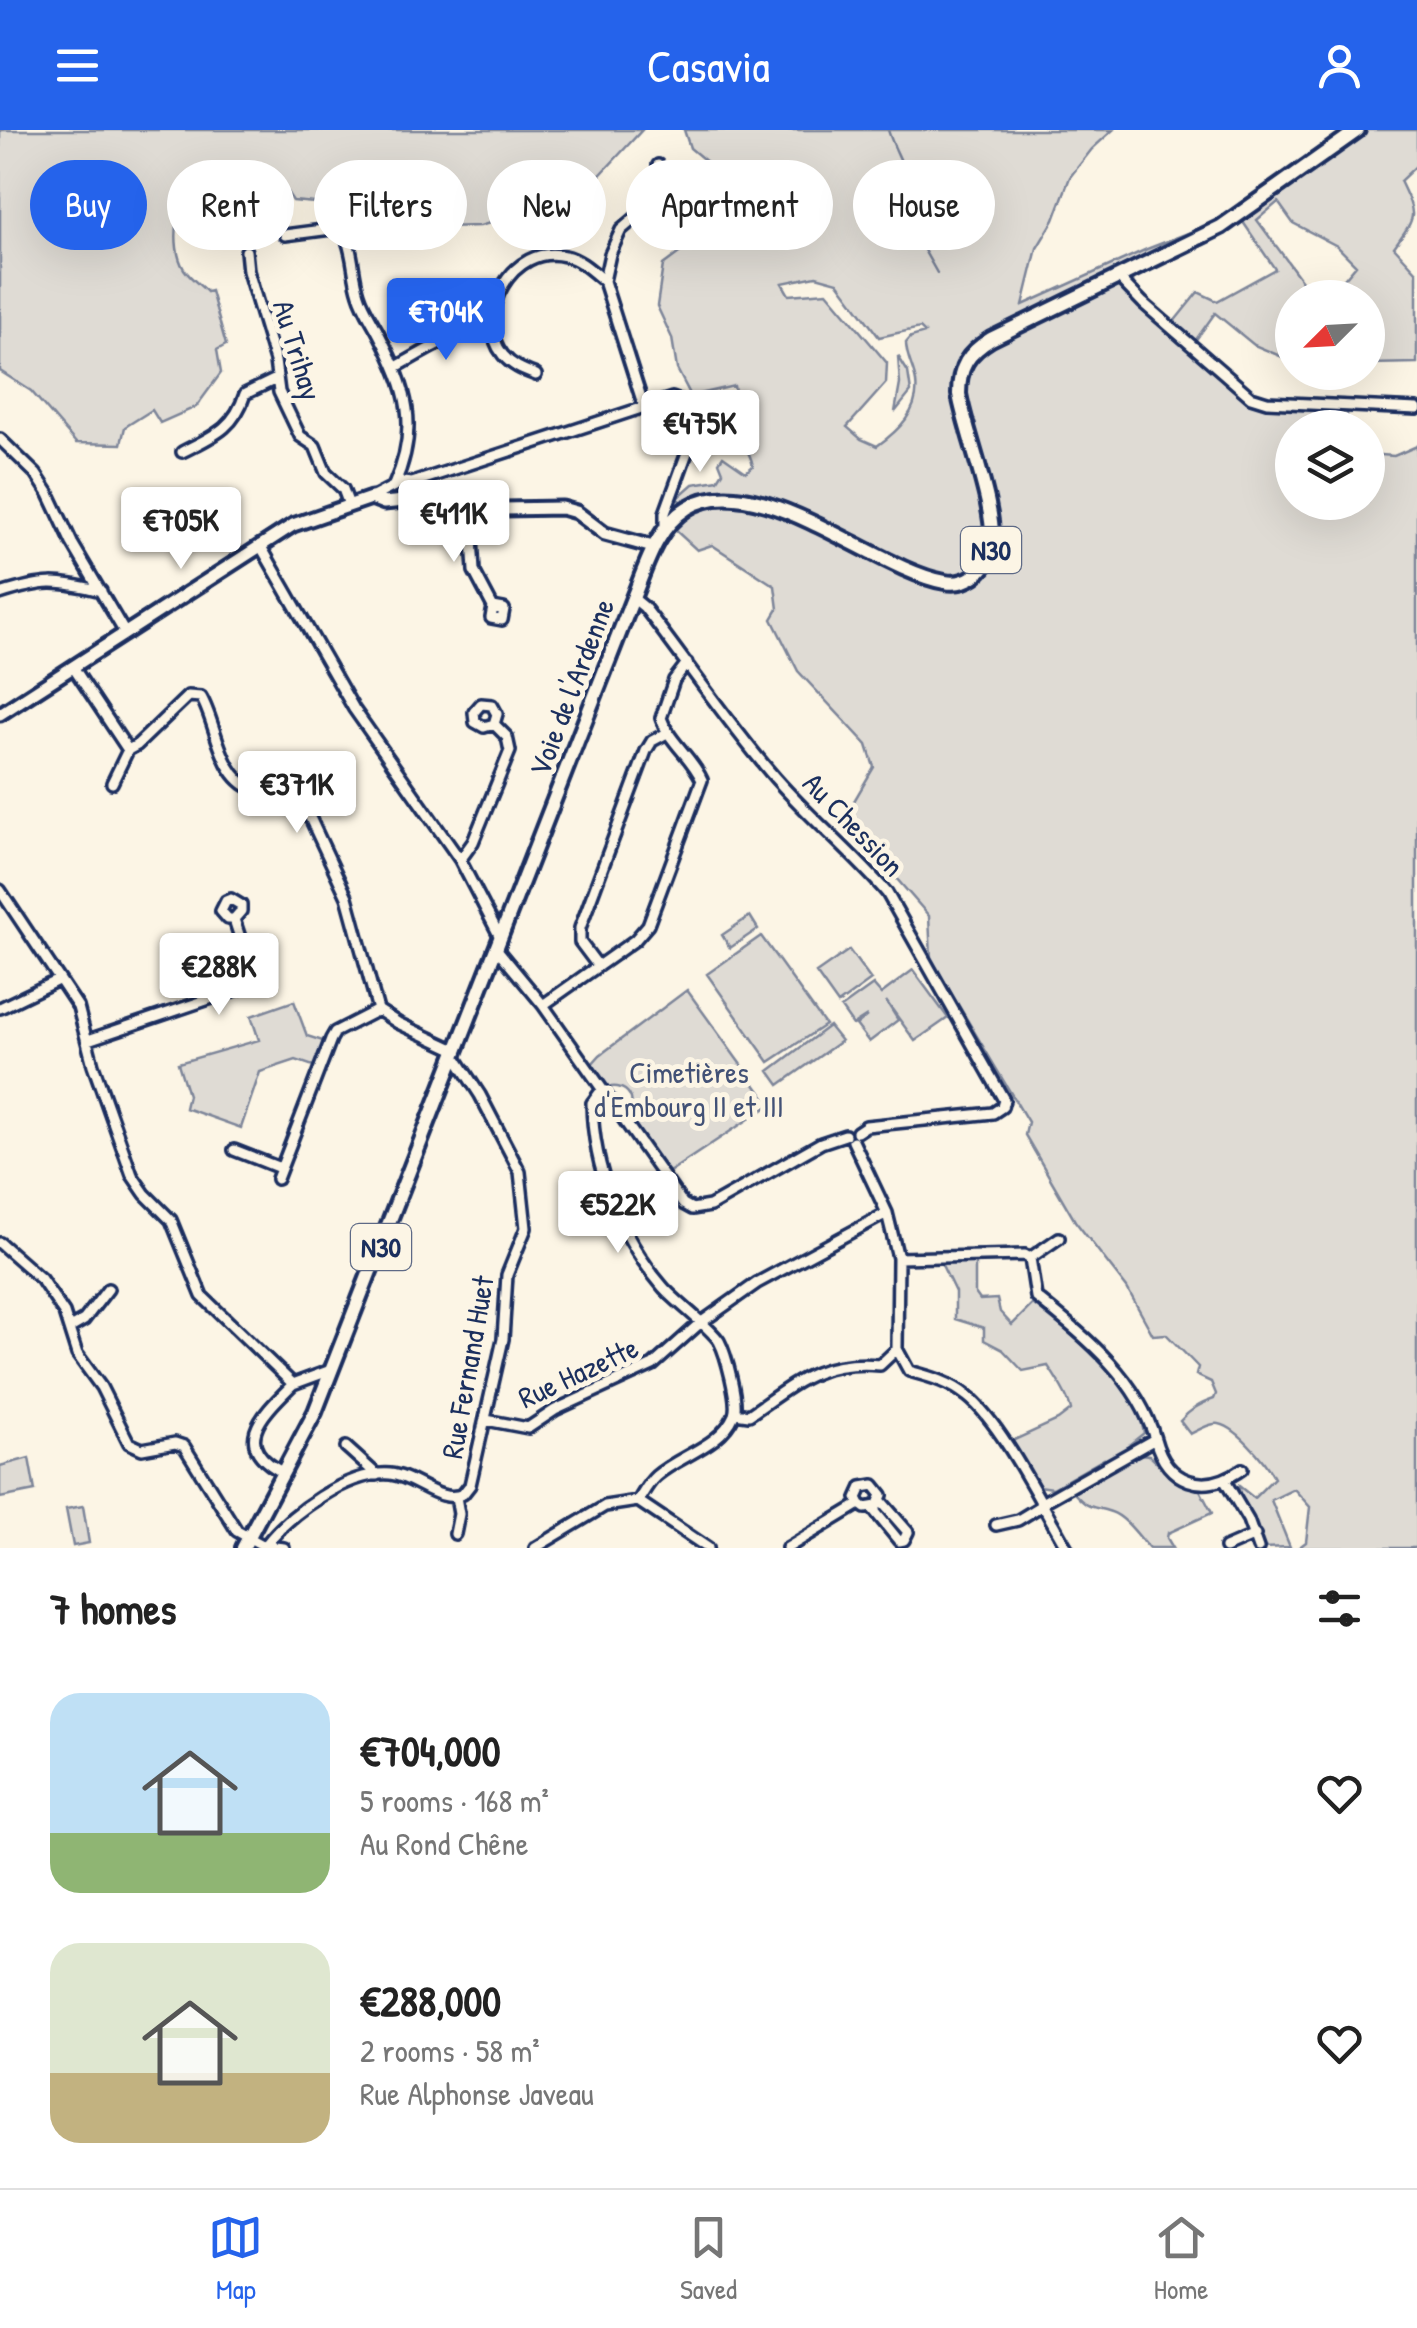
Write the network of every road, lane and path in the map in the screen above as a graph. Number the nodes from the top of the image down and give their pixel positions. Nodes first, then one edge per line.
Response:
1 (1358, 130) edge
2 (626, 226) edge
3 (294, 234) edge
4 (246, 251) dead end
5 (1118, 276) junction
6 (604, 281) junction
7 (492, 334) junction
8 (396, 367) junction
9 (536, 375) dead end
10 (276, 379) junction
11 (722, 404) dead end
12 (644, 407) junction
13 (1417, 409) edge
14 (700, 417) junction
15 (0, 439) edge
16 (182, 452) dead end
17 (394, 485) junction
18 (371, 498) junction
19 (349, 504) junction
20 (470, 506) junction
21 (665, 528) junction
22 (260, 545) junction
23 (653, 548) junction
24 (101, 591) junction
25 (0, 594) edge
26 (632, 598) junction
27 (493, 607) dead end
28 (126, 633) junction
29 (688, 663) junction
30 (73, 667) junction
31 (0, 714) edge
32 (494, 724) dead end
33 (667, 733) junction
34 (128, 750) junction
35 (112, 782) dead end
36 (460, 860) junction
37 (0, 890) edge
38 (234, 919) dead end
39 (498, 943) junction
40 (598, 966) junction
41 (58, 980) junction
42 (543, 1005) junction
43 (0, 1008) edge
44 (378, 1010) junction
45 (88, 1040) junction
46 (456, 1052) junction
47 (602, 1091) junction
48 (851, 1136) junction
49 (234, 1150) dead end
50 (280, 1168) junction
51 (277, 1180) dead end
52 (886, 1214) junction
53 (1059, 1238) dead end
54 (0, 1242) edge
55 (898, 1258) junction
56 (1030, 1258) junction
57 (108, 1289) dead end
58 (700, 1324) junction
59 (70, 1328) junction
60 (897, 1348) junction
61 (332, 1369) junction
62 (293, 1384) junction
63 (735, 1412) junction
64 (486, 1420) junction
65 (1154, 1439) junction
66 (346, 1447) dead end
67 (1242, 1469) dead end
68 (285, 1474) junction
69 (377, 1475) junction
70 (1225, 1481) junction
71 (456, 1497) junction
72 (638, 1501) junction
73 (860, 1504) junction
74 (1041, 1504) junction
75 (996, 1526) dead end
76 (455, 1534) dead end
77 (1255, 1535) junction
78 (246, 1543) edge
79 (266, 1547) edge
80 (284, 1548) edge
81 (536, 1548) edge
82 (708, 1548) edge
83 (787, 1548) edge
84 (1066, 1548) edge
85 (1225, 1548) edge
86 (1258, 1548) edge

1 - 5 main road, N30
2 - 6 street
3 - 8 street
4 - 10 street, Au Trihay
5 - 13 street
5 - 21 main road, Voie de l'Ardenne / N30
6 - 7 street
6 - 12 street
7 - 8 street
7 - 9 street
8 - 17 street
10 - 16 street
10 - 19 street, Au Trihay
11 - 14 street
12 - 14 street
12 - 17 street
14 - 21 street
15 - 24 street
17 - 18 street
18 - 19 street
18 - 20 street
19 - 22 street
20 - 23 street
20 - 27 street
21 - 23 main road, Voie de l'Ardenne / N30
22 - 28 street
22 - 36 street
23 - 26 main road, Voie de l'Ardenne / N30
24 - 25 street
24 - 28 street
26 - 29 street, Au Chession
26 - 39 main road, Voie de l'Ardenne / N30
28 - 30 street
29 - 33 street
29 - 48 street, Au Chession
30 - 31 street
30 - 34 street
32 - 36 street
33 - 40 street
33 - 40 street
34 - 35 street
34 - 44 street
36 - 39 street
37 - 41 street
38 - 45 street
39 - 42 street
39 - 46 main road, Voie de l'Ardenne / N30
40 - 42 street
41 - 43 street
41 - 45 street
42 - 47 street
44 - 46 street
44 - 50 street
45 - 62 street
46 - 61 main road, Voie de l'Ardenne / N30
46 - 64 street, Rue Fernand Huet
47 - 48 street
47 - 58 street
48 - 52 street
49 - 50 street
50 - 51 street
52 - 55 street
52 - 58 street, Rue Hazette
53 - 56 street
54 - 59 street
55 - 56 street
55 - 60 street
56 - 65 street
57 - 59 street
58 - 63 street
58 - 64 street, Rue Hazette
59 - 78 street
60 - 63 street
60 - 74 street
61 - 62 street
61 - 68 main road, Voie de l'Ardenne / N30
62 - 68 street
63 - 72 street
64 - 71 street, Rue Fernand Huet
65 - 70 street
65 - 74 street
66 - 69 street, Rue Fernand Huet
67 - 70 street
68 - 78 main road, Voie de l'Ardenne / N30
69 - 71 street, Rue Fernand Huet
69 - 79 street
70 - 77 street
71 - 76 street
72 - 81 street
72 - 82 street
73 - 73 street
73 - 83 street
74 - 75 street
74 - 84 street
77 - 85 street
77 - 86 street
78 - 79 street
79 - 80 street

